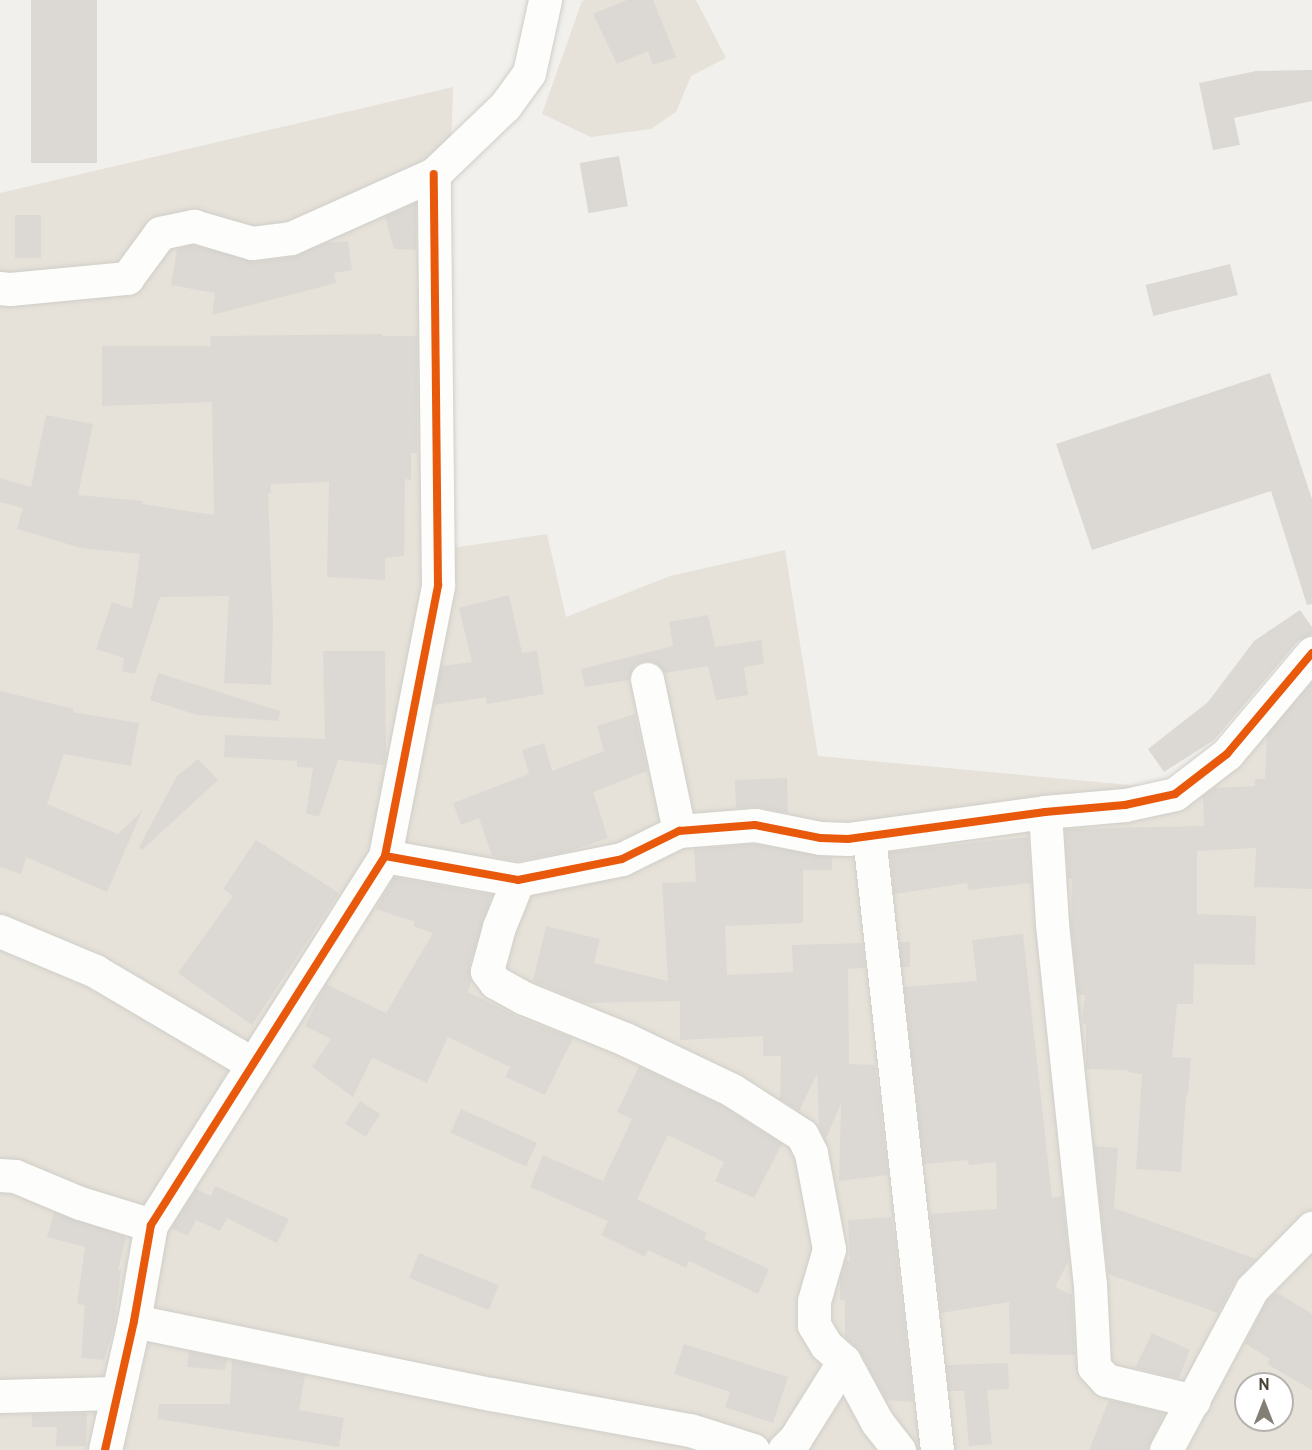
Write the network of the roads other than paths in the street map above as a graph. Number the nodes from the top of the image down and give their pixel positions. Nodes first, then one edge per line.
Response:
1 (545, 0) edge
2 (434, 174) junction
3 (0, 288) edge
4 (1312, 653) edge
5 (647, 679) dead end
6 (1045, 812) junction
7 (679, 831) junction
8 (869, 837) junction
9 (385, 856) junction
10 (518, 880) junction
11 (0, 931) edge
12 (251, 1063) junction
13 (0, 1175) edge
14 (151, 1225) junction
15 (1312, 1228) edge
16 (134, 1322) junction
17 (844, 1361) junction
18 (116, 1393) junction
19 (0, 1396) edge
20 (1194, 1401) junction
21 (105, 1450) edge
22 (753, 1450) edge
23 (784, 1450) edge
24 (899, 1450) edge
25 (937, 1450) edge
26 (1166, 1450) edge

1 - 2 street
2 - 3 street
2 - 9 street
4 - 6 street
5 - 7 street
6 - 8 street
6 - 20 street
7 - 8 street
7 - 10 street
8 - 25 street
9 - 10 street
9 - 12 street
10 - 17 street
11 - 12 street
12 - 14 street
13 - 14 street
14 - 16 street
15 - 20 street
16 - 18 street
16 - 22 street
17 - 23 street
17 - 24 street
18 - 19 street
18 - 21 street
20 - 26 street

